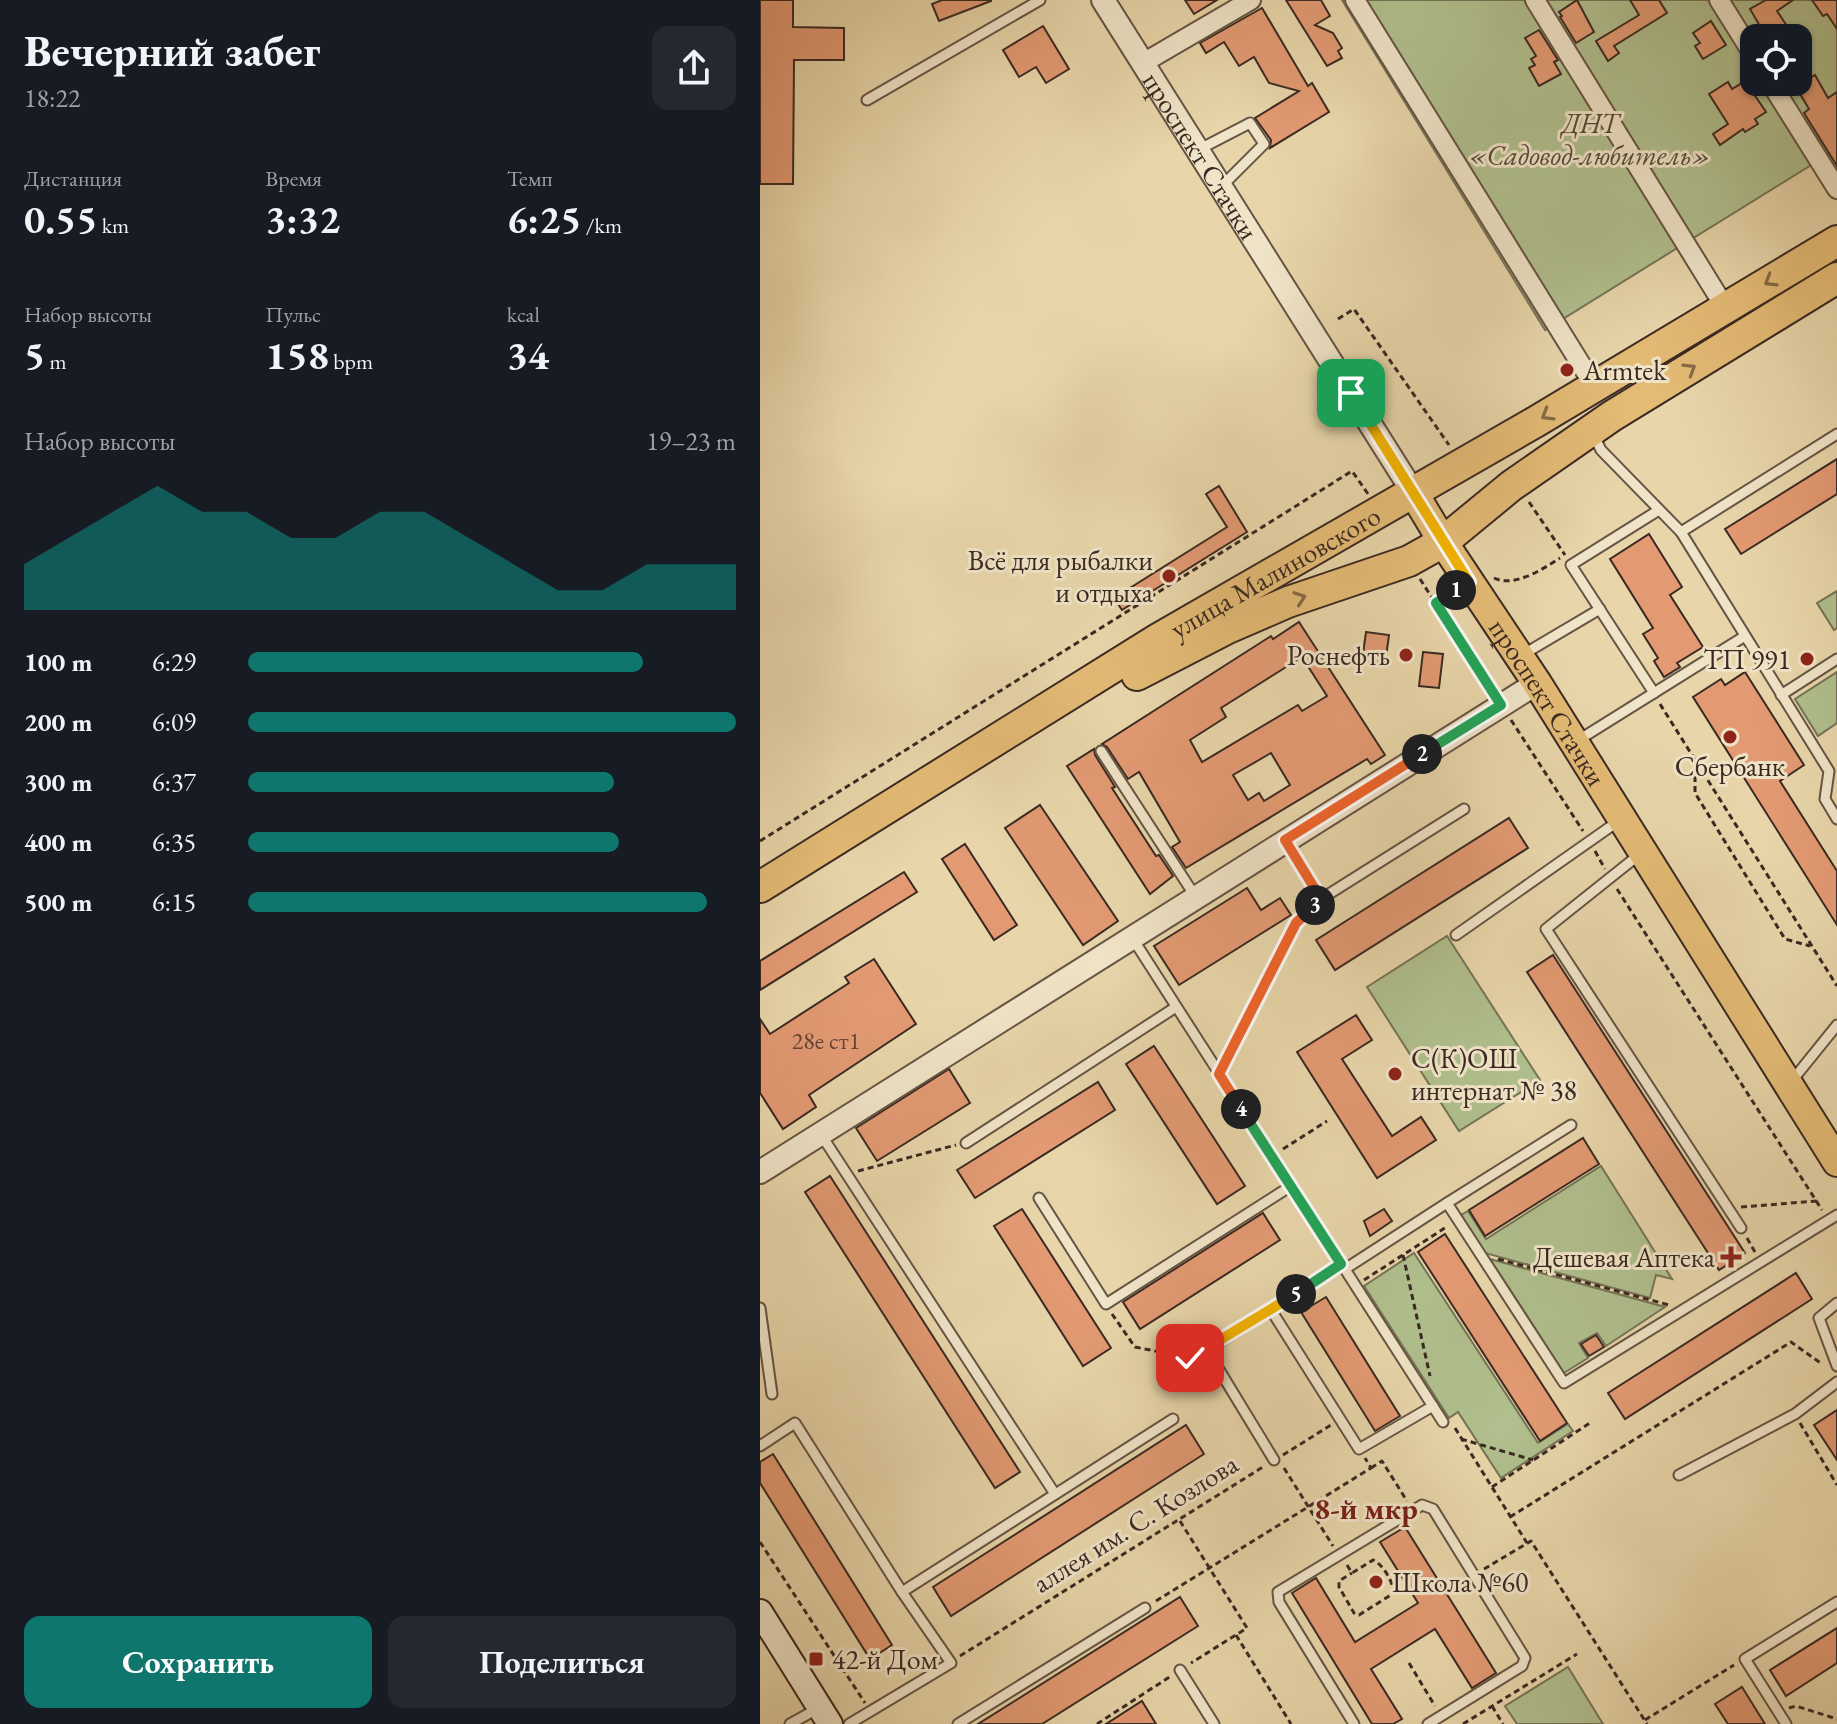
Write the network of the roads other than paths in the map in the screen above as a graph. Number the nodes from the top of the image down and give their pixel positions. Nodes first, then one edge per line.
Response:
1 (1040, 0) edge
2 (1103, 0) edge
3 (1251, 0) edge
4 (1355, 0) edge
5 (1535, 0) edge
6 (1719, 0) edge
7 (1740, 34) edge
8 (1143, 63) junction
9 (1779, 96) edge
10 (867, 100) dead end
11 (1198, 150) junction
12 (1221, 187) junction
13 (1837, 189) edge
14 (1837, 241) edge
15 (1837, 278) edge
16 (1726, 309) junction
17 (1595, 387) junction
18 (1591, 431) junction
19 (1837, 434) edge
20 (1413, 492) junction
21 (1659, 510) junction
22 (1681, 532) junction
23 (1443, 542) junction
24 (1600, 609) junction
25 (1745, 636) junction
26 (1519, 657) junction
27 (1837, 659) edge
28 (1537, 683) junction
29 (1654, 693) junction
30 (1781, 695) junction
31 (1575, 743) junction
32 (1101, 751) dead end
33 (1464, 809) dead end
34 (1621, 819) junction
35 (1837, 819) edge
36 (1285, 840) junction
37 (1642, 852) junction
38 (760, 887) edge
39 (1195, 896) junction
40 (760, 905) edge
41 (1456, 935) dead end
42 (1131, 937) junction
43 (1176, 1007) junction
44 (1837, 1025) edge
45 (1789, 1085) junction
46 (1571, 1125) dead end
47 (820, 1133) junction
48 (966, 1143) road end
49 (1837, 1162) edge
50 (760, 1172) edge
51 (1291, 1186) junction
52 (1039, 1198) dead end
53 (1447, 1203) junction
54 (1833, 1218) edge
55 (1741, 1228) road end
56 (1343, 1267) junction
57 (1837, 1303) edge
58 (760, 1308) edge
59 (1271, 1310) junction
60 (1837, 1366) edge
61 (1837, 1382) edge
62 (772, 1394) dead end
63 (1173, 1419) dead end
64 (760, 1446) edge
65 (1274, 1460) road end
66 (1679, 1475) dead end
67 (1055, 1494) junction
68 (902, 1592) junction
69 (1837, 1602) edge
70 (1145, 1608) road end
71 (760, 1612) edge
72 (1180, 1670) road end
73 (825, 1716) edge
74 (790, 1724) edge
75 (849, 1724) edge
76 (958, 1724) edge
77 (1214, 1724) edge
78 (1354, 1724) edge
79 (1428, 1724) edge
80 (1786, 1724) edge

1 - 10 lane
2 - 8 street, проспект Стачки
3 - 8 street
4 - 17 street
5 - 16 street
6 - 7 street
8 - 11 street, проспект Стачки
9 - 13 street
11 - 12 street, проспект Стачки
11 - 12 lane
12 - 20 street, проспект Стачки
14 -> 16 highway, улица Малиновского
18 -> 15 highway, улица Малиновского
16 - 17 highway, улица Малиновского
17 -> 20 highway, улица Малиновского
18 - 21 lane
18 - 23 highway, улица Малиновского
19 - 22 lane
20 - 23 main road, проспект Стачки
20 - 38 highway, улица Малиновского
21 - 22 lane
21 - 24 lane
22 - 25 lane
23 - 26 main road, проспект Стачки
40 -> 23 highway, улица Малиновского
24 - 26 lane
24 - 29 lane
25 - 29 lane
25 - 30 lane
26 - 28 main road, проспект Стачки
27 - 30 lane
28 - 31 main road, проспект Стачки
28 - 36 street
29 - 31 lane
30 - 35 lane
31 - 34 main road, проспект Стачки
32 - 39 lane
33 - 36 lane
34 - 37 main road, проспект Стачки
34 - 41 lane
36 - 39 street
37 - 45 main road, проспект Стачки
37 - 55 lane
39 - 42 street
42 - 43 lane
42 - 47 street
43 - 48 lane
43 - 51 lane
44 - 45 lane
45 - 49 main road, проспект Стачки
46 - 53 lane
47 - 50 street
47 - 67 lane
51 - 52 lane
51 - 56 lane
53 - 54 lane
53 - 56 lane
56 - 59 lane
56 - 59 lane
57 - 60 lane
58 - 62 lane
59 - 65 lane
61 - 66 lane
63 - 67 lane
64 - 68 lane
67 - 68 lane
68 - 75 lane
69 - 80 lane
70 - 76 lane
71 - 73 main road
72 - 77 lane
73 - 74 lane
78 - 79 lane

